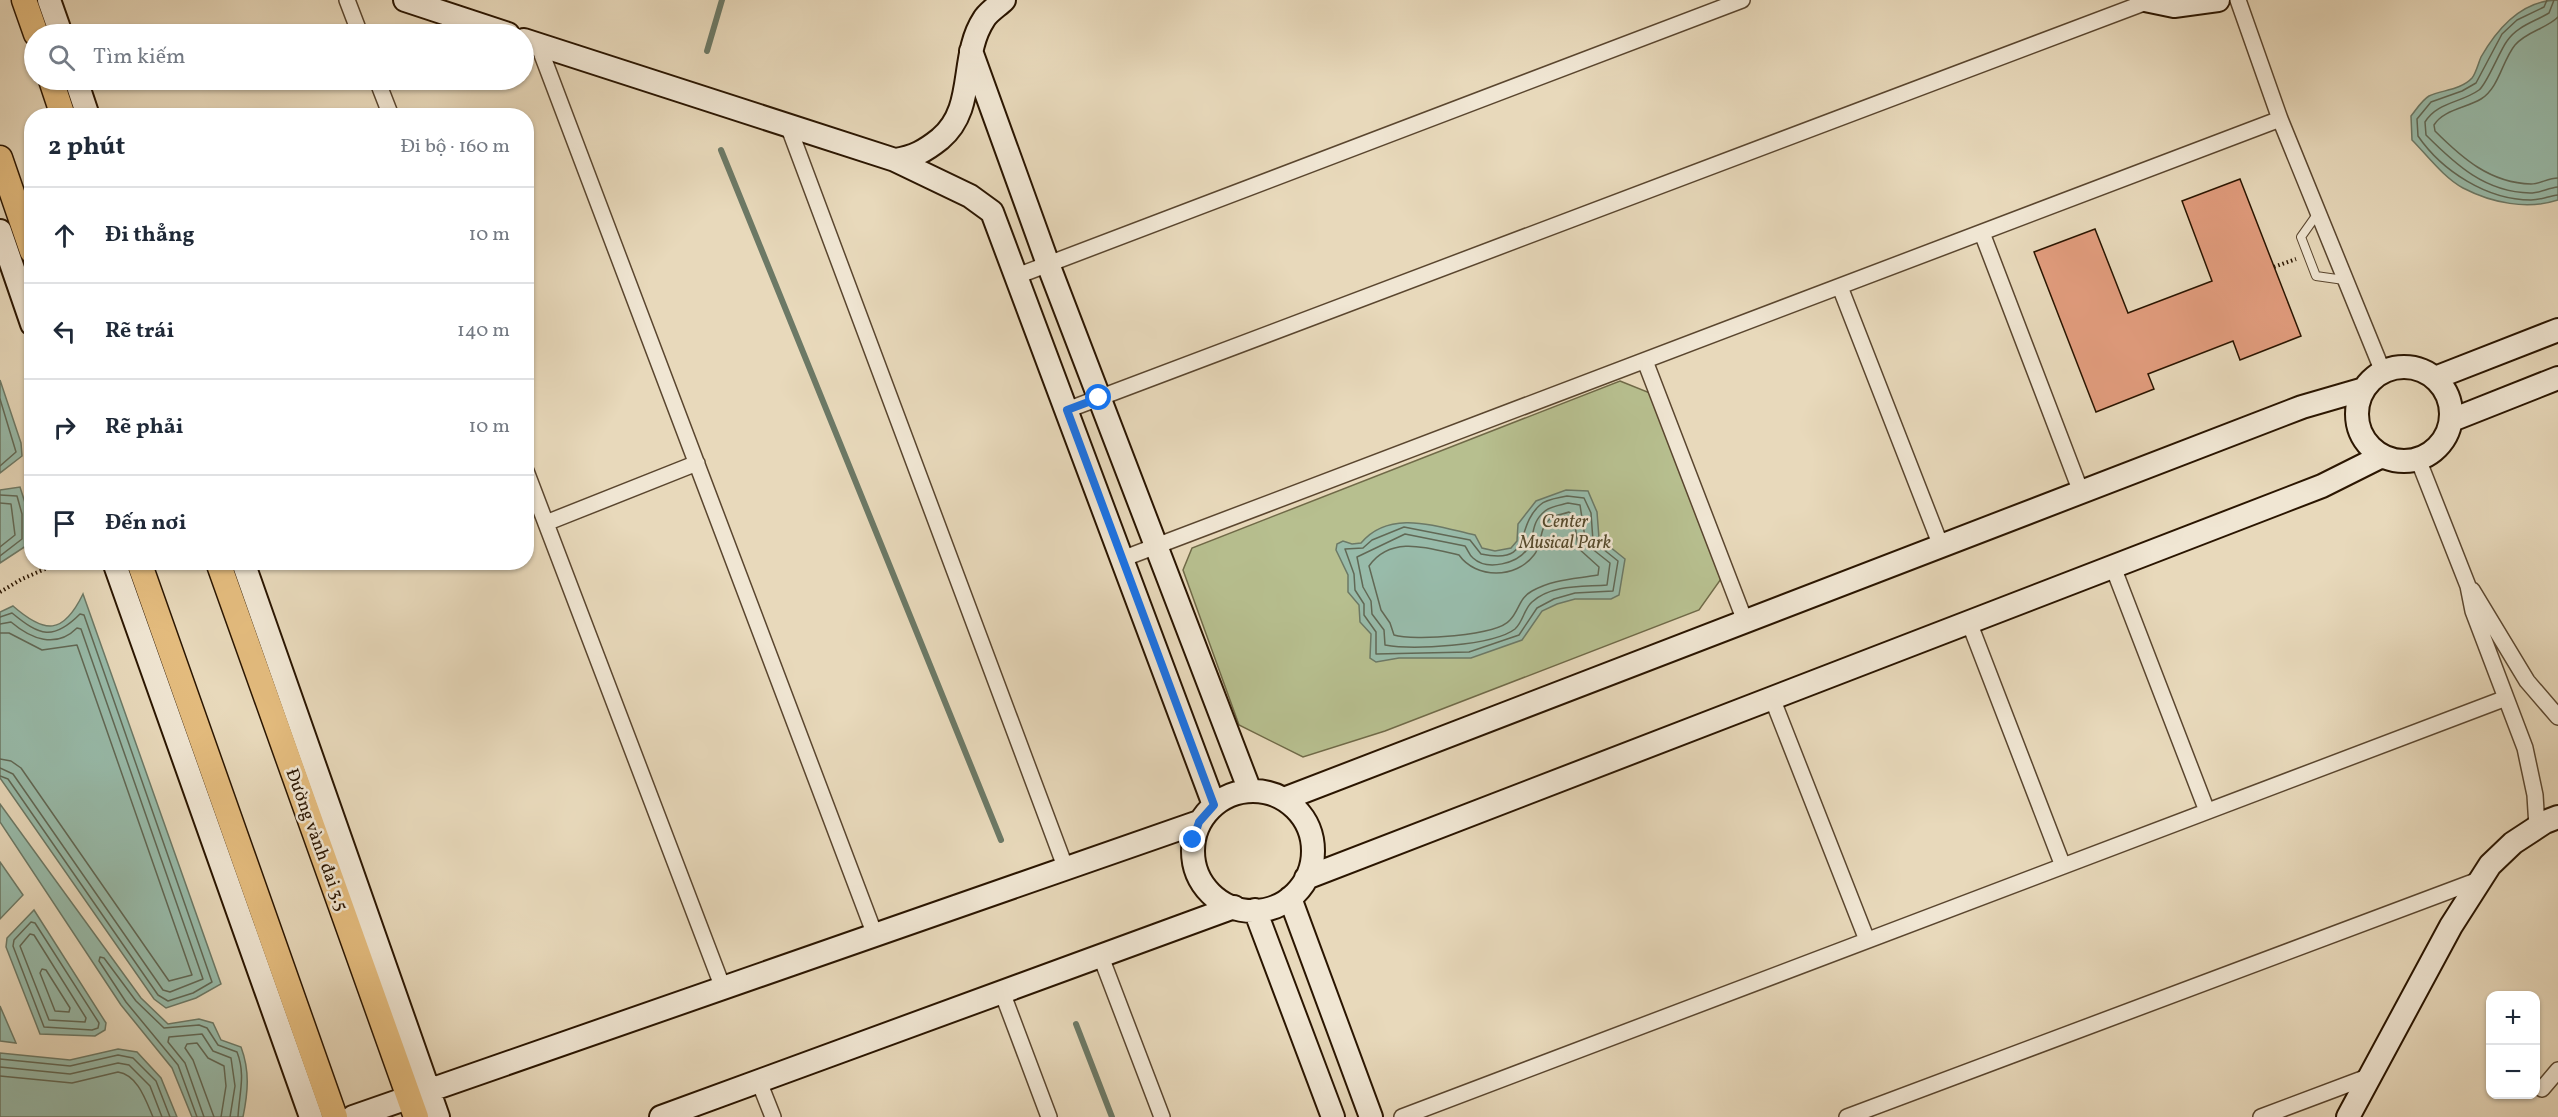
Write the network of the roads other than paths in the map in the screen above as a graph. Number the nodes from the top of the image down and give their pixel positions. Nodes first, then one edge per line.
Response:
1 (24, 0) edge
2 (49, 0) edge
3 (347, 0) edge
4 (405, 0) edge
5 (1004, 0) edge
6 (1742, 0) edge
7 (2147, 0) edge
8 (2218, 0) edge
9 (2238, 0) edge
10 (32, 24) edge
11 (57, 24) edge
12 (356, 24) edge
13 (478, 24) edge
14 (534, 43) edge
15 (534, 50) edge
16 (971, 51) junction
17 (54, 90) edge
18 (79, 90) edge
19 (381, 90) edge
20 (60, 108) edge
21 (85, 108) edge
22 (388, 108) edge
23 (2280, 119) junction
24 (789, 128) junction
25 (0, 158) edge
26 (895, 160) junction
27 (2318, 213) junction
28 (24, 228) edge
29 (0, 231) edge
30 (1982, 233) junction
31 (1048, 264) junction
32 (1017, 276) junction
33 (2344, 280) junction
34 (1840, 287) junction
35 (24, 301) edge
36 (2558, 330) edge
37 (1645, 361) junction
38 (2384, 372) junction
39 (2435, 378) junction
40 (2558, 378) edge
41 (2364, 390) junction
42 (1099, 398) junction
43 (1067, 410) junction
44 (2452, 420) junction
45 (2382, 456) junction
46 (2418, 459) junction
47 (696, 463) junction
48 (534, 492) edge
49 (2081, 492) junction
50 (546, 523) junction
51 (1156, 546) junction
52 (1941, 546) junction
53 (1122, 559) junction
54 (2113, 567) junction
55 (117, 570) edge
56 (142, 570) edge
57 (221, 570) edge
58 (246, 570) edge
59 (2468, 586) junction
60 (1745, 621) junction
61 (1969, 622) junction
62 (1772, 698) junction
63 (2506, 698) junction
64 (2558, 717) edge
65 (1250, 791) junction
66 (1284, 798) junction
67 (1214, 805) junction
68 (2207, 811) junction
69 (2558, 817) edge
70 (1199, 822) junction
71 (2537, 827) junction
72 (2063, 866) junction
73 (1066, 868) junction
74 (1306, 878) junction
75 (2481, 879) junction
76 (1290, 898) junction
77 (1244, 909) junction
78 (875, 935) junction
79 (1867, 940) junction
80 (1101, 957) junction
81 (723, 988) junction
82 (1002, 993) junction
83 (2558, 1070) edge
84 (2370, 1076) junction
85 (758, 1079) junction
86 (2542, 1089) dead end
87 (418, 1101) edge
88 (311, 1117) edge
89 (335, 1117) edge
90 (353, 1117) edge
91 (438, 1117) edge
92 (661, 1117) edge
93 (772, 1117) edge
94 (1049, 1117) edge
95 (1162, 1117) edge
96 (1333, 1117) edge
97 (1371, 1117) edge
98 (1402, 1117) edge
99 (1847, 1117) edge
100 (2261, 1117) edge
101 (2348, 1117) edge

1 - 10 main road
2 - 11 street
3 - 12 street
4 - 13 street
5 - 16 street
6 - 31 street
7 - 8 street
7 - 42 street
9 - 23 street
14 - 24 street
15 - 47 street
16 - 26 street
16 - 31 street
17 - 20 main road
18 - 21 street
19 - 22 street
23 - 27 street
23 - 30 street
24 - 26 street
24 - 73 street
25 - 28 main road
26 - 32 street
27 - 33 street
27 - 33 lane
29 - 35 street
30 - 34 street
30 - 49 street
31 - 32 street
31 - 42 street
32 - 43 street
33 - 38 street
34 - 37 street
34 - 52 street
36 - 39 street
37 - 51 street
37 - 60 street
38 - 39 street
38 - 41 street
39 - 44 street
40 - 44 street
41 - 45 street
41 - 49 street
42 - 43 street
42 - 51 street
43 - 53 street
44 - 46 street
45 - 46 street
45 - 54 street
46 - 59 street
47 - 50 street
47 - 78 street
48 - 50 street
49 - 52 street
50 - 81 street
51 - 53 street
51 - 65 street
52 - 60 street
53 - 67 street
54 - 61 street
54 - 68 street
55 - 88 street
56 - 89 main road
57 - 87 main road, Đường vành đai 3.5
58 - 87 street, Đường vành đai 3.5
59 - 63 street
59 - 64 street
60 - 66 street
61 - 62 street
61 - 72 street
62 - 74 street
62 - 79 street
63 - 68 street
63 - 71 street
65 - 66 street
65 - 67 street
66 - 74 street
67 - 70 street
68 - 72 street
69 - 71 street
70 - 73 street
70 - 77 street
71 - 75 street
72 - 79 street
73 - 78 street
74 - 76 street
75 - 84 street
75 - 99 street
76 - 77 street
76 - 97 street
77 - 80 street
77 - 96 street
78 - 81 street
79 - 98 street
80 - 82 street
80 - 95 street
81 - 87 street
82 - 85 street
82 - 94 street
83 - 86 street
84 - 100 street
84 - 101 street
85 - 92 street
85 - 93 street
87 - 90 street
87 - 91 street, Đường vành đai 3.5

